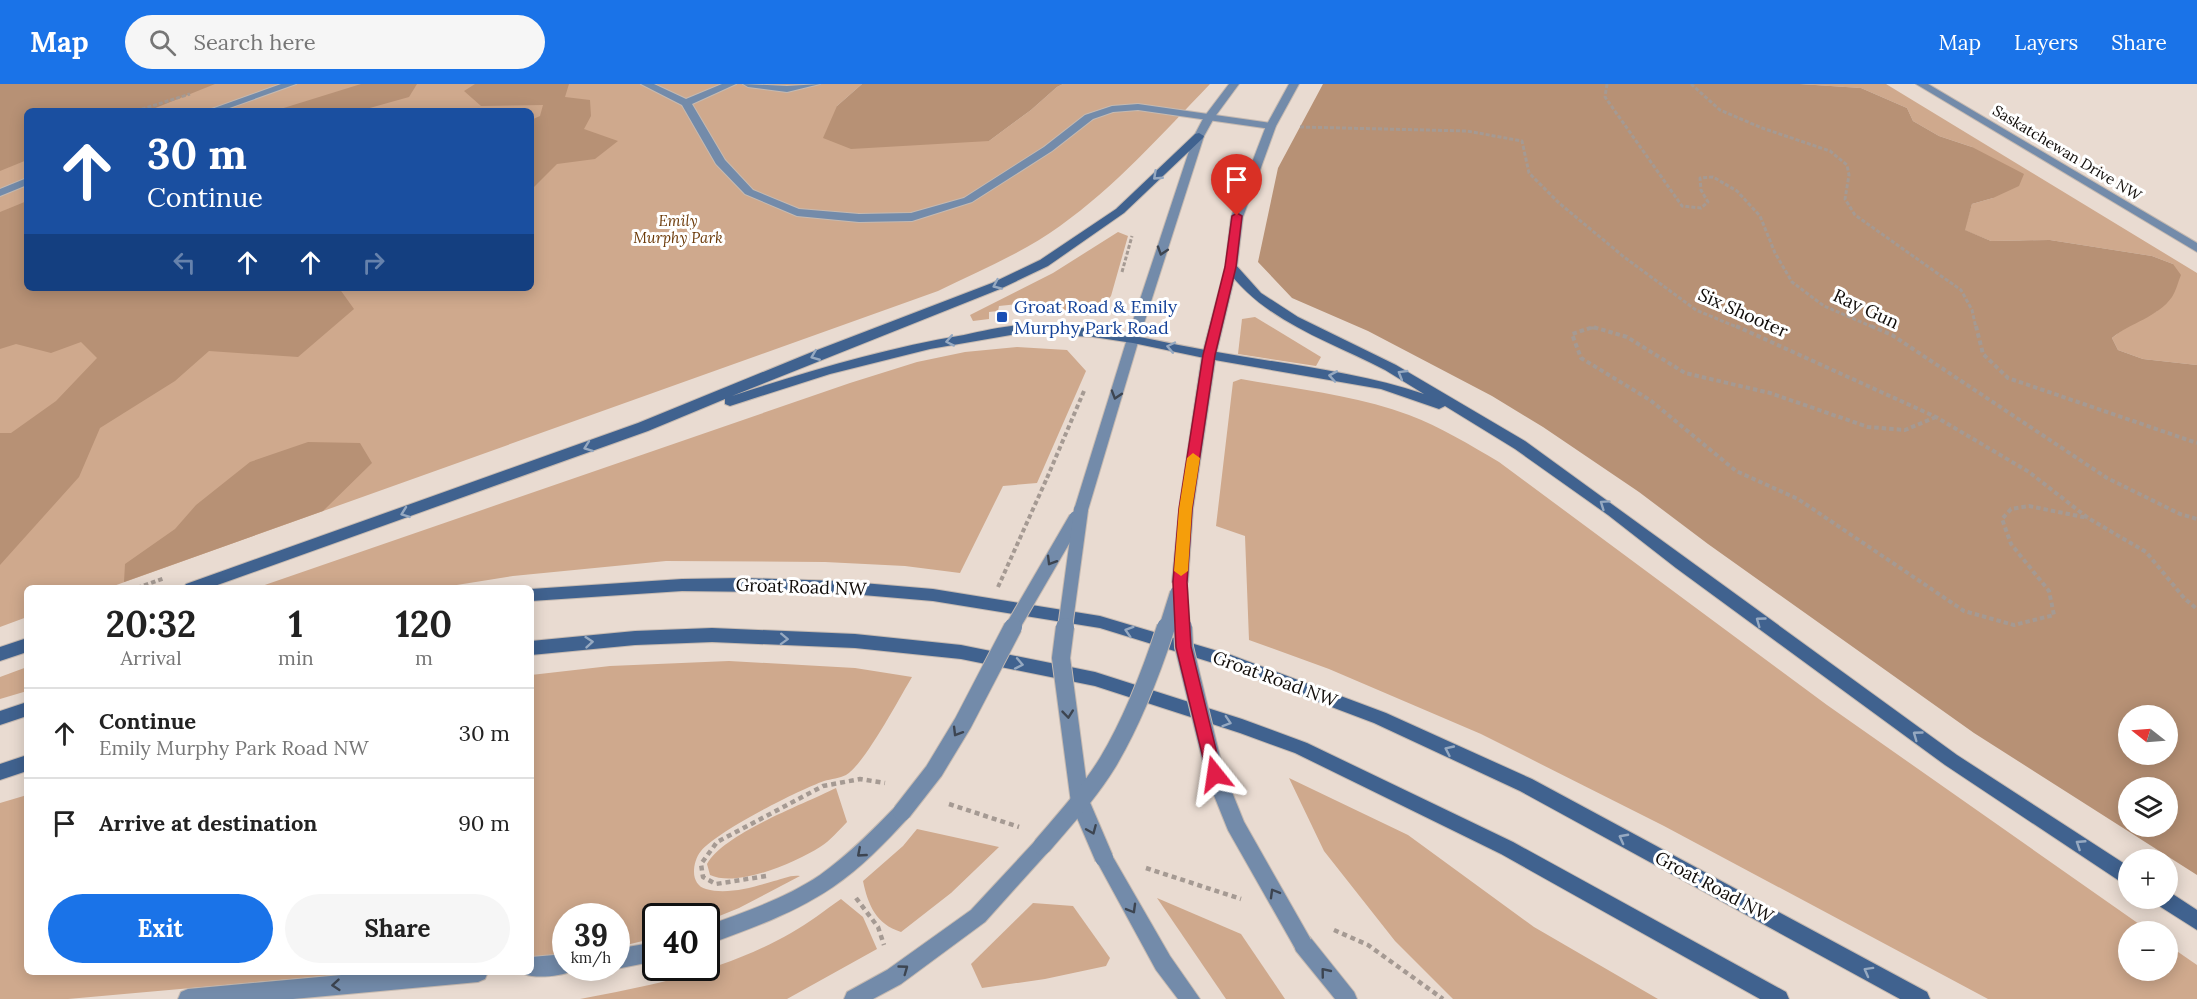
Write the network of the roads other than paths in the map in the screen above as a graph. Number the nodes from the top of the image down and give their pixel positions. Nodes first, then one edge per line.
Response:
1 (291, 84) edge
2 (646, 84) edge
3 (731, 84) edge
4 (748, 84) edge
5 (815, 84) edge
6 (1233, 84) edge
7 (1294, 84) edge
8 (1921, 84) edge
9 (686, 103) junction
10 (220, 108) edge
11 (1209, 117) junction
12 (1271, 126) junction
13 (1199, 136) junction
14 (24, 182) edge
15 (0, 193) edge
16 (2197, 248) edge
17 (1231, 267) junction
18 (1133, 339) junction
19 (1209, 355) junction
20 (1470, 415) junction
21 (643, 427) junction
22 (1081, 510) junction
23 (1180, 582) junction
24 (199, 585) edge
25 (534, 595) edge
26 (24, 646) edge
27 (534, 648) edge
28 (0, 654) edge
29 (24, 710) edge
30 (0, 718) edge
31 (24, 764) edge
32 (0, 772) edge
33 (1080, 802) junction
34 (2118, 869) edge
35 (2178, 908) edge
36 (2197, 921) edge
37 (720, 930) edge
38 (552, 965) edge
39 (534, 967) edge
40 (446, 975) edge
41 (188, 999) edge
42 (854, 999) edge
43 (1190, 999) edge
44 (1347, 999) edge
45 (1779, 999) edge
46 (1920, 999) edge

1 - 10 street
2 - 9 street
3 - 9 street
4 - 5 street
6 - 11 street
7 - 12 street
8 - 16 street, Saskatchewan Drive NW
9 - 11 street
11 - 12 street
11 - 13 street
12 - 17 street
13 -> 18 street
13 -> 21 main road
14 - 15 street
17 - 19 street
20 -> 17 main road
19 -> 18 main road
18 -> 21 main road
18 -> 22 street
20 -> 19 main road
19 - 23 street
34 -> 20 main road
21 -> 24 main road
22 -> 33 street, bridge
22 -> 37 street, bridge
23 - 33 street, bridge
44 -> 23 street, bridge
46 -> 25 main road, Groat Road NW
26 - 28 main road
27 -> 45 main road
29 - 30 main road
31 - 32 main road
42 -> 33 street, bridge
33 -> 43 street, bridge
35 - 36 main road
38 - 39 street
40 -> 41 street

